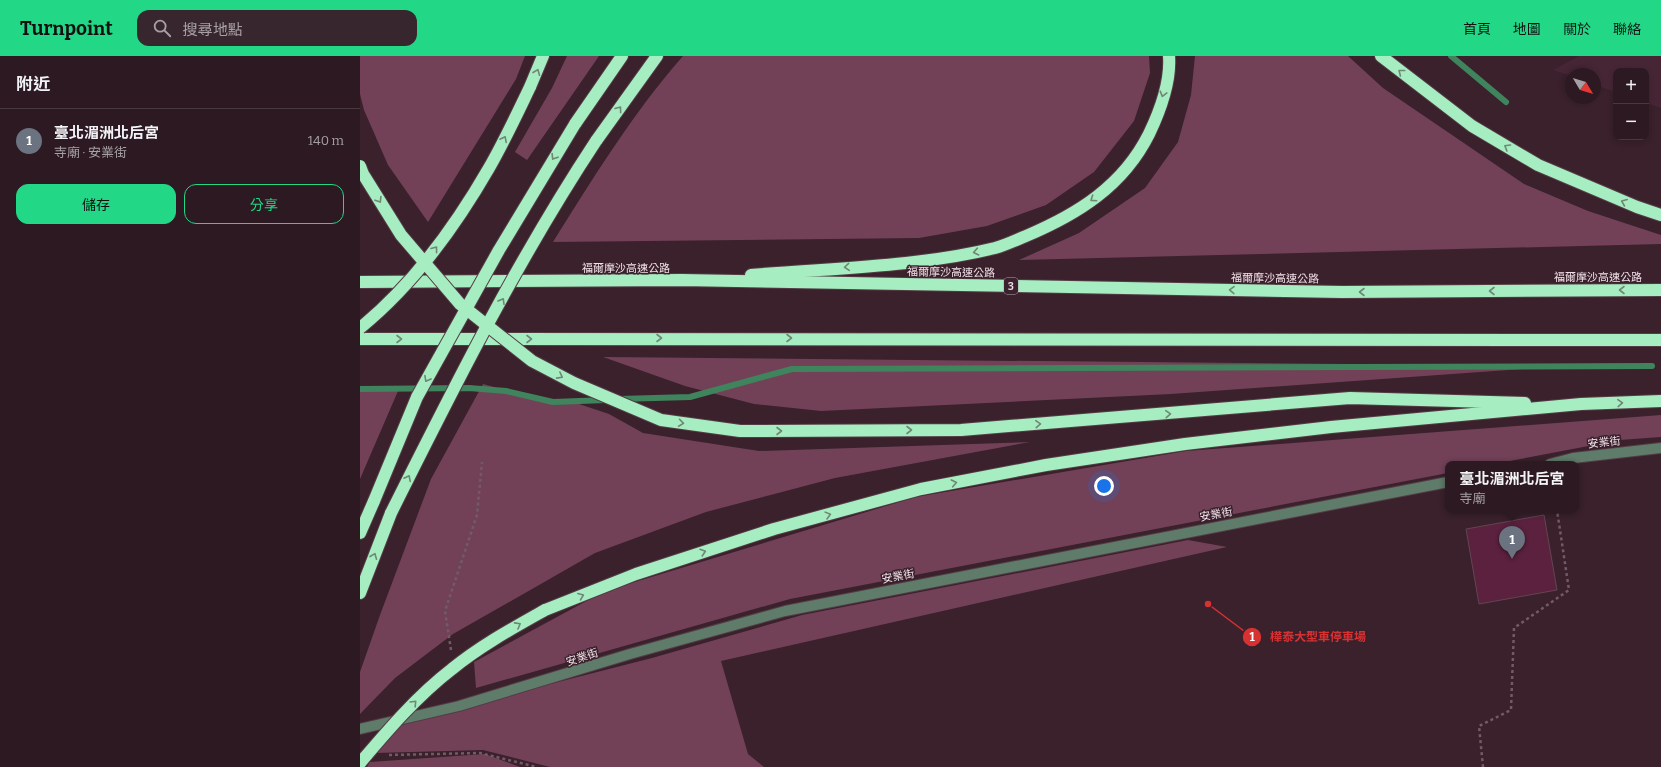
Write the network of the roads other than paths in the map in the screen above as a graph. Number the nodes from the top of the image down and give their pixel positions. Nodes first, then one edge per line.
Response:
1 (543, 56) edge
2 (622, 56) edge
3 (657, 56) edge
4 (1169, 56) edge
5 (1381, 56) edge
6 (360, 166) edge
7 (1661, 215) edge
8 (682, 280) junction
9 (360, 282) edge
10 (1661, 290) edge
11 (360, 328) edge
12 (360, 339) edge
13 (1661, 340) edge
14 (1661, 401) edge
15 (1581, 404) junction
16 (1661, 448) edge
17 (1562, 461) edge
18 (1445, 483) edge
19 (360, 533) edge
20 (360, 592) edge
21 (360, 729) edge
22 (360, 763) edge

11 -> 1 highway, bridge
2 -> 19 highway, bridge
20 -> 3 highway, bridge
4 -> 8 highway
7 -> 5 highway
6 -> 15 highway, bridge
8 - 9 highway, 福爾摩沙高速公路 / 3
10 -> 8 highway, 福爾摩沙高速公路 / 3
12 -> 13 highway
15 -> 14 highway
22 -> 15 highway, bridge
16 - 17 street, 安業街
18 - 21 street, 安業街

